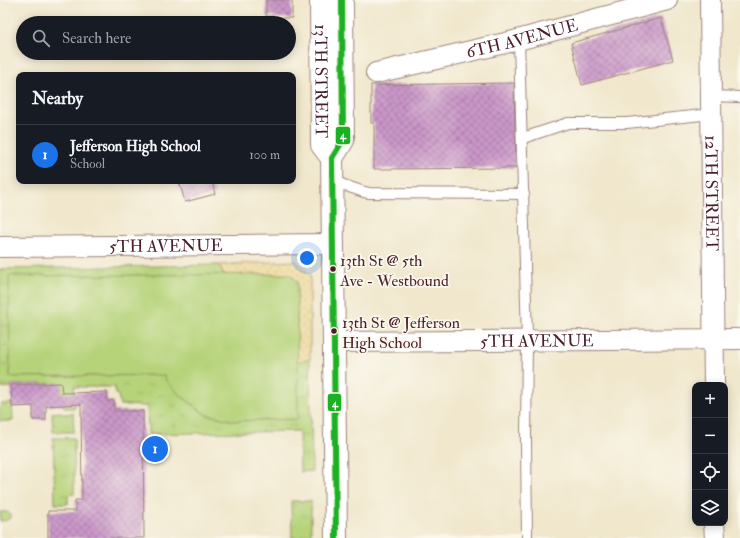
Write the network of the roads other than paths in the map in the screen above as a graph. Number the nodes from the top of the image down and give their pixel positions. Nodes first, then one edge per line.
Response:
1 (321, 0) edge
2 (342, 0) edge
3 (667, 0) edge
4 (710, 0) edge
5 (519, 40) junction
6 (376, 73) dead end
7 (740, 96) edge
8 (711, 105) junction
9 (523, 138) junction
10 (332, 158) junction
11 (332, 182) junction
12 (524, 194) junction
13 (333, 244) junction
14 (0, 247) edge
15 (713, 339) junction
16 (740, 339) edge
17 (528, 340) junction
18 (334, 342) junction
19 (714, 382) edge
20 (714, 526) edge
21 (336, 538) edge
22 (526, 538) edge
23 (715, 538) edge

1 - 10 street, 13TH STREET
2 - 10 street, 13TH STREET
3 - 5 street, 6TH AVENUE
4 - 8 street, 12TH STREET
5 - 6 street, 6TH AVENUE
5 - 9 lane
7 - 8 lane
8 - 9 lane
8 - 15 street, 12TH STREET
9 - 12 lane
10 - 11 street, 13TH STREET
11 - 12 lane
11 - 13 street, 13TH STREET
12 - 17 lane
13 - 14 street, 5TH AVENUE
13 - 18 street, 13TH STREET
15 - 16 street, 5TH AVENUE
15 - 17 street, 5TH AVENUE
15 - 19 street, 12TH STREET
17 - 18 street, 5TH AVENUE
17 - 22 lane
18 - 21 street, 13TH STREET
20 - 23 street

